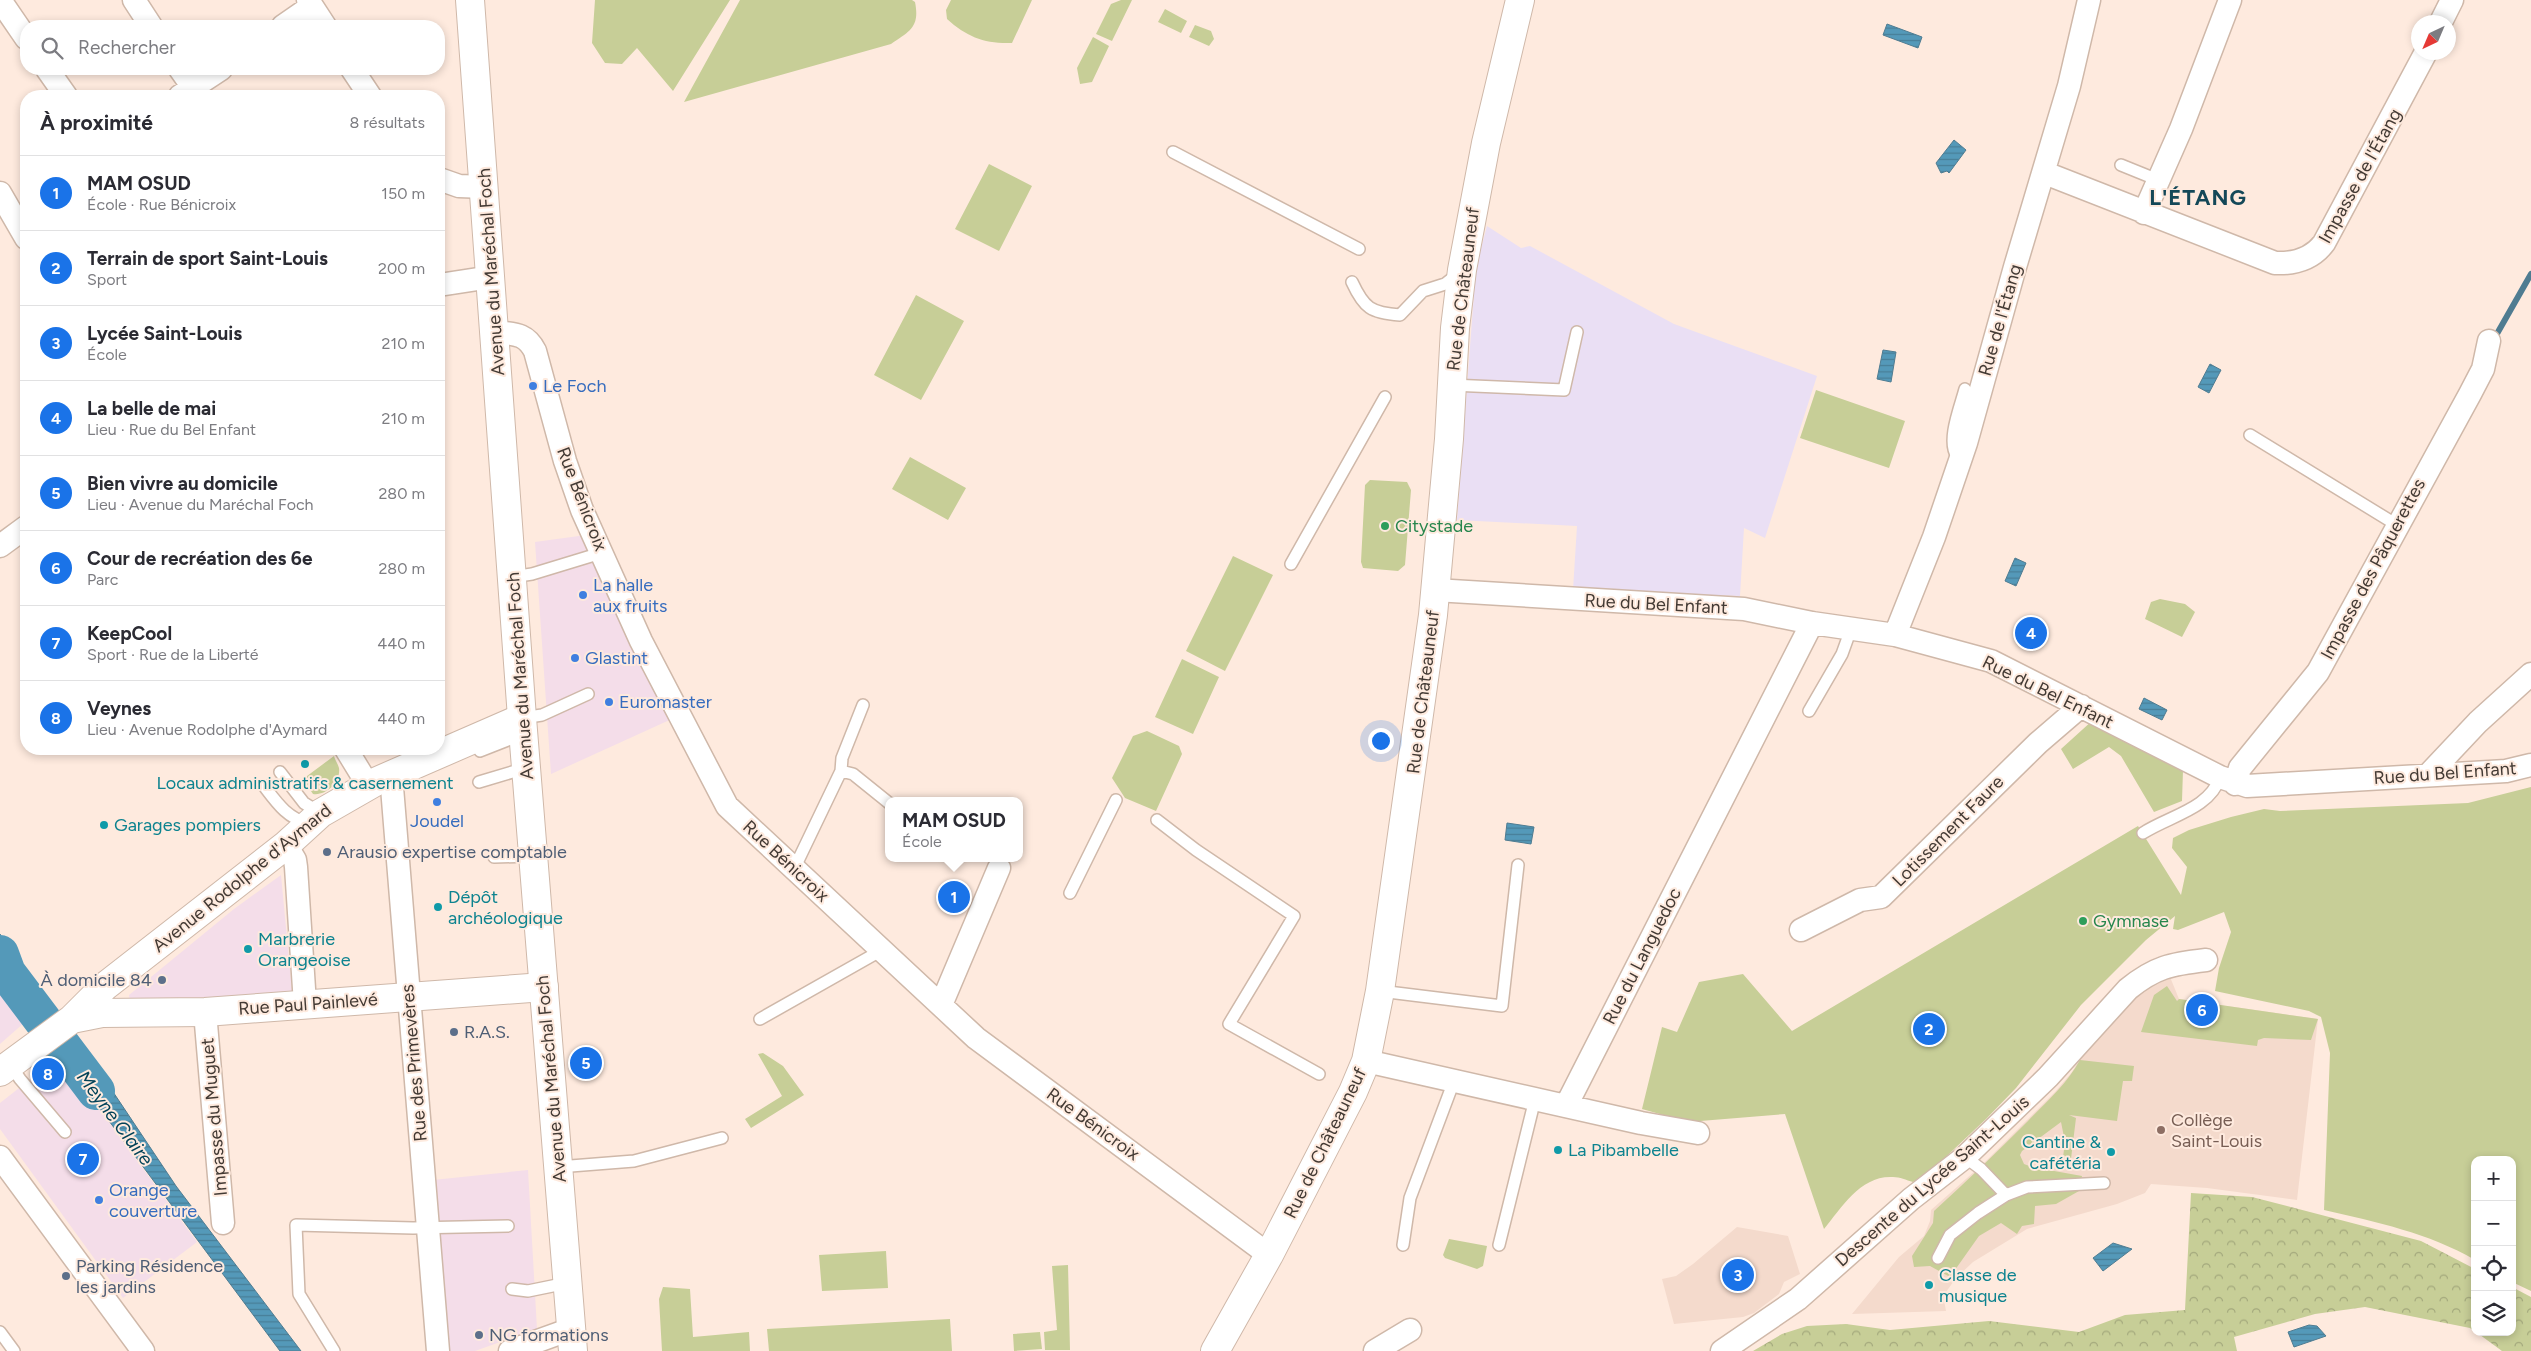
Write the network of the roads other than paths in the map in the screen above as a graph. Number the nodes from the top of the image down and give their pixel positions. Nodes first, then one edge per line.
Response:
1 (0, 0) edge
2 (134, 0) edge
3 (470, 0) edge
4 (1520, 0) edge
5 (2089, 0) edge
6 (2230, 0) edge
7 (2452, 0) edge
8 (310, 3) edge
9 (2444, 15) edge
10 (147, 20) edge
11 (290, 20) edge
12 (321, 20) edge
13 (20, 29) edge
14 (2422, 60) edge
15 (51, 75) edge
16 (183, 75) edge
17 (213, 75) edge
18 (356, 75) edge
19 (62, 90) edge
20 (190, 90) edge
21 (195, 90) edge
22 (366, 90) edge
23 (1173, 152) dead end
24 (2121, 165) dead end
25 (2045, 173) junction
26 (2158, 180) junction
27 (445, 181) edge
28 (485, 187) junction
29 (0, 193) edge
30 (2144, 212) junction
31 (20, 228) edge
32 (1359, 249) dead end
33 (1462, 270) junction
34 (492, 277) junction
35 (1352, 282) dead end
36 (445, 284) edge
37 (496, 332) junction
38 (1577, 332) dead end
39 (2489, 341) dead end
40 (1451, 385) junction
41 (1965, 389) dead end
42 (1385, 397) dead end
43 (2250, 435) dead end
44 (1960, 460) junction
45 (2397, 525) junction
46 (20, 531) edge
47 (0, 546) edge
48 (602, 553) junction
49 (1291, 564) dead end
50 (512, 577) junction
51 (1435, 590) junction
52 (1812, 623) junction
53 (1851, 629) junction
54 (1896, 635) junction
55 (2531, 674) edge
56 (588, 694) dead end
57 (863, 705) dead end
58 (2081, 706) junction
59 (1809, 711) dead end
60 (523, 726) junction
61 (352, 755) edge
62 (465, 757) dead end
63 (2531, 765) edge
64 (526, 768) junction
65 (841, 771) junction
66 (280, 772) dead end
67 (2429, 774) junction
68 (2227, 780) junction
69 (479, 782) dead end
70 (264, 786) dead end
71 (383, 788) junction
72 (1116, 800) dead end
73 (885, 801) edge
74 (323, 817) junction
75 (1157, 820) dead end
76 (2143, 833) dead end
77 (286, 845) junction
78 (494, 856) dead end
79 (533, 856) junction
80 (1518, 865) dead end
81 (999, 868) dead end
82 (794, 869) junction
83 (1070, 893) dead end
84 (1801, 930) dead end
85 (882, 950) junction
86 (2206, 960) dead end
87 (544, 987) junction
88 (1380, 991) junction
89 (409, 997) junction
90 (103, 1000) junction
91 (305, 1004) junction
92 (941, 1005) junction
93 (205, 1012) junction
94 (760, 1019) dead end
95 (1366, 1060) junction
96 (5, 1068) edge
97 (1319, 1074) dead end
98 (1454, 1081) junction
99 (1535, 1099) junction
100 (1566, 1106) junction
101 (65, 1132) dead end
102 (1698, 1132) dead end
103 (722, 1138) dead end
104 (0, 1157) edge
105 (1964, 1157) junction
106 (558, 1167) junction
107 (2104, 1183) dead end
108 (2006, 1195) junction
109 (223, 1223) dead end
110 (508, 1226) dead end
111 (427, 1227) junction
112 (1403, 1244) dead end
113 (1499, 1245) dead end
114 (1269, 1254) junction
115 (1938, 1258) dead end
116 (567, 1283) junction
117 (512, 1289) dead end
118 (1410, 1330) dead end
119 (0, 1332) edge
120 (572, 1340) edge
121 (14, 1351) edge
122 (143, 1351) edge
123 (334, 1351) edge
124 (438, 1351) edge
125 (510, 1351) edge
126 (1216, 1351) edge
127 (1375, 1351) edge
128 (1722, 1351) edge

1 - 13 street
2 - 10 street
3 - 28 main road, Avenue du Maréchal Foch
4 - 33 main road, Rue de Châteauneuf
5 - 25 street, Rue de l'Étang
6 - 26 street
7 - 9 street
8 - 11 street
8 - 12 street
14 - 30 street, Impasse de l'Étang
15 - 19 street
16 - 20 street
17 - 21 street
18 - 22 street
23 - 32 lane
24 - 26 lane
25 - 30 street, Impasse de l'Étang
25 - 44 street, Rue de l'Étang
26 - 30 street
27 - 28 street
28 - 34 main road, Avenue du Maréchal Foch
29 - 31 street
33 - 35 lane
33 - 40 main road, Rue de Châteauneuf
34 - 36 street
34 - 37 main road, Avenue du Maréchal Foch
37 - 48 street, Rue Bénicroix
37 - 50 main road, Avenue du Maréchal Foch
38 - 40 lane
39 - 45 street, Impasse des Pâquerettes
40 - 51 main road, Rue de Châteauneuf
41 - 44 lane
42 - 49 lane
43 - 45 lane
44 - 54 street, Rue de l'Étang
45 - 68 street, Impasse des Pâquerettes
46 - 47 street
48 - 50 lane
48 - 82 street, Rue Bénicroix
50 - 60 main road, Avenue du Maréchal Foch
51 - 52 street, Rue du Bel Enfant
51 - 88 main road, Rue de Châteauneuf
52 - 53 street, Rue du Bel Enfant
52 - 100 street, Rue du Languedoc
53 - 54 street, Rue du Bel Enfant
53 - 59 lane
54 - 58 street, Rue du Bel Enfant
55 - 67 street
56 - 60 lane
57 - 65 lane
58 - 68 street, Rue du Bel Enfant
58 - 84 street, Lotissement Faure
60 - 62 lane
60 - 64 main road, Avenue du Maréchal Foch
60 - 71 main road, Avenue Rodolphe d'Aymard
61 - 71 street
63 - 67 street, Rue du Bel Enfant
64 - 69 lane
64 - 79 main road, Avenue du Maréchal Foch
65 - 73 lane
65 - 82 lane
66 - 74 lane
67 - 68 street, Rue du Bel Enfant
68 - 76 lane
70 - 74 lane
71 - 74 main road, Avenue Rodolphe d'Aymard
71 - 89 street, Rue des Primevères
72 - 83 lane
74 - 77 main road, Avenue Rodolphe d'Aymard
75 - 97 lane
77 - 90 main road, Avenue Rodolphe d'Aymard
77 - 91 street
78 - 79 lane
79 - 87 main road, Avenue du Maréchal Foch
80 - 88 lane
81 - 92 street
82 - 85 street, Rue Bénicroix
85 - 92 street, Rue Bénicroix
85 - 94 lane
86 - 105 street, Descente du Lycée Saint-Louis
87 - 89 main road, Rue Paul Painlevé
87 - 106 main road, Avenue du Maréchal Foch
88 - 95 main road, Rue de Châteauneuf
89 - 91 main road, Rue Paul Painlevé
89 - 111 street, Rue des Primevères
90 - 93 main road, Rue Paul Painlevé
90 - 96 main road, Rue Paul Painlevé
91 - 93 main road, Rue Paul Painlevé
92 - 114 street, Rue Bénicroix
93 - 109 street, Impasse du Muguet
95 - 98 street
95 - 114 main road, Rue de Châteauneuf
96 - 101 lane
98 - 99 street
98 - 112 lane
99 - 100 street
99 - 113 lane
100 - 102 street
103 - 106 lane
104 - 122 street
105 - 108 lane
105 - 128 street, Descente du Lycée Saint-Louis
106 - 116 main road, Avenue du Maréchal Foch
107 - 108 lane
108 - 115 lane
110 - 111 lane
111 - 123 lane
111 - 124 street, Rue des Primevères
114 - 126 main road, Rue de Châteauneuf
116 - 117 lane
116 - 120 main road, Avenue du Maréchal Foch
118 - 127 street
119 - 121 lane
120 - 125 street

